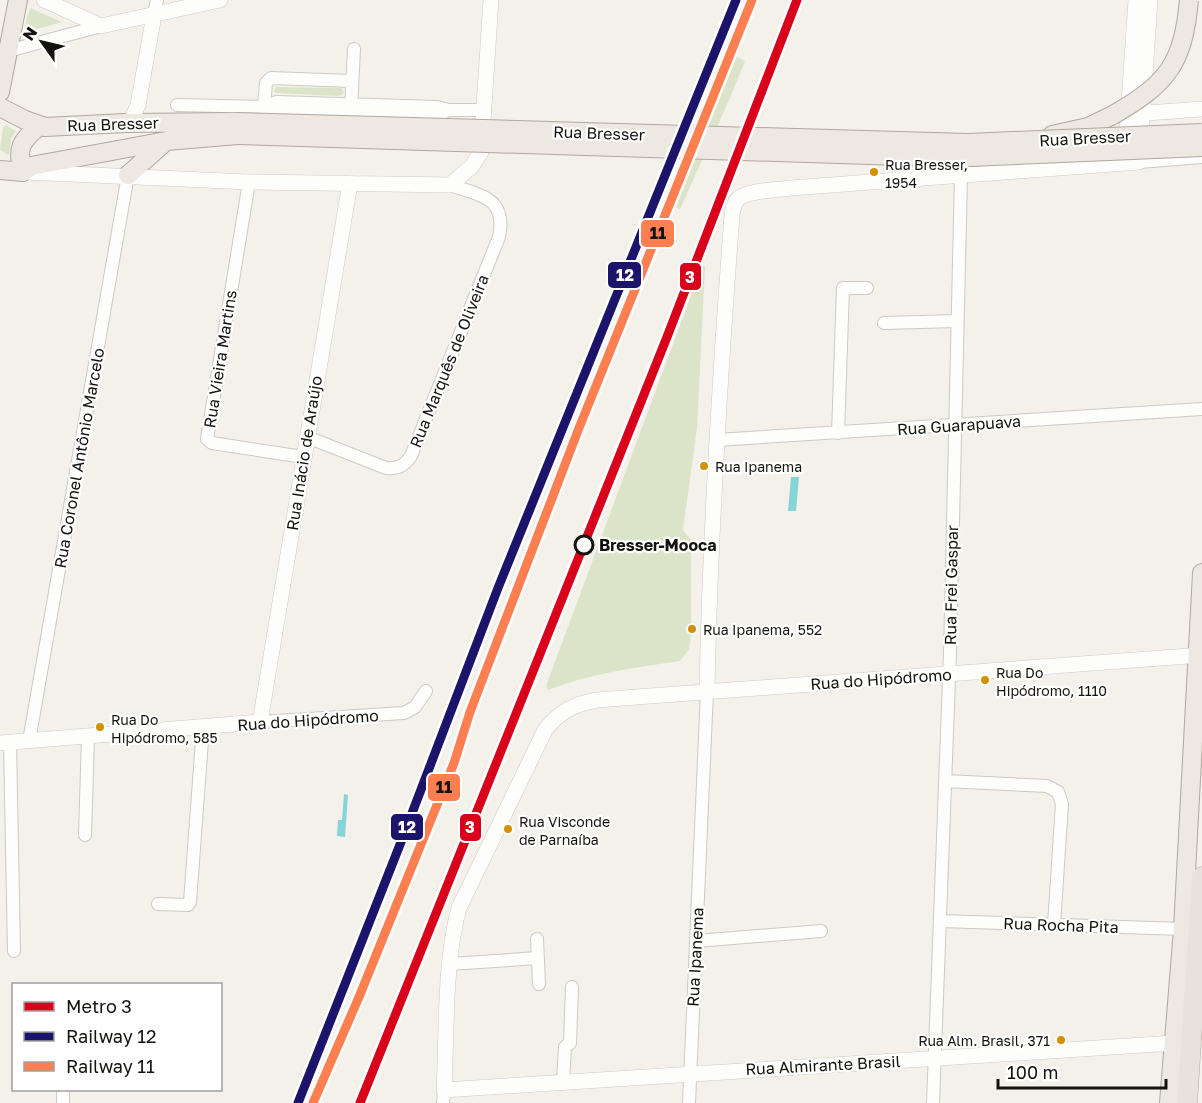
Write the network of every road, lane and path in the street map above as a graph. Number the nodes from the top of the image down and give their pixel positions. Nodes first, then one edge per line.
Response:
1 (18, 0) edge
2 (44, 0) edge
3 (220, 0) edge
4 (491, 0) edge
5 (1136, 0) edge
6 (1150, 0) edge
7 (1189, 0) edge
8 (156, 7) edge
9 (101, 26) junction
10 (1141, 27) junction
11 (354, 49) dead end
12 (8, 51) junction
13 (352, 81) junction
14 (0, 92) edge
15 (177, 105) dead end
16 (264, 107) junction
17 (0, 108) edge
18 (351, 109) junction
19 (1202, 109) edge
20 (485, 110) junction
21 (1134, 114) junction
22 (139, 122) junction
23 (39, 126) junction
24 (237, 129) junction
25 (1202, 133) edge
26 (166, 141) junction
27 (1029, 141) junction
28 (1202, 147) edge
29 (1202, 157) edge
30 (1132, 162) junction
31 (0, 170) edge
32 (23, 172) junction
33 (128, 175) junction
34 (961, 176) junction
35 (249, 182) junction
36 (350, 183) junction
37 (450, 185) junction
38 (736, 201) joint
39 (867, 288) dead end
40 (957, 321) junction
41 (884, 323) dead end
42 (1202, 409) edge
43 (955, 426) junction
44 (838, 433) junction
45 (307, 437) junction
46 (716, 440) junction
47 (303, 457) junction
48 (1202, 573) edge
49 (1200, 655) edge
50 (949, 674) junction
51 (426, 691) dead end
52 (707, 691) junction
53 (260, 722) junction
54 (203, 727) junction
55 (88, 736) junction
56 (29, 741) junction
57 (5, 742) edge
58 (945, 781) junction
59 (85, 835) dead end
60 (1202, 877) edge
61 (158, 904) dead end
62 (940, 921) junction
63 (1054, 925) junction
64 (1183, 929) junction
65 (821, 931) dead end
66 (537, 939) dead end
67 (696, 941) junction
68 (14, 951) dead end
69 (538, 958) junction
70 (450, 964) junction
71 (539, 984) dead end
72 (572, 987) dead end
73 (1189, 1042) edge
74 (935, 1058) junction
75 (690, 1073) junction
76 (563, 1082) junction
77 (444, 1096) edge
78 (689, 1103) edge
79 (933, 1103) edge
80 (1169, 1103) edge
81 (1187, 1103) edge

1 - 12 main road
2 - 9 street
3 - 8 street
4 - 20 street
5 - 10 street
6 - 10 street
7 - 27 main road, bridge
8 - 9 street
8 - 22 street
9 - 12 street
10 - 21 street
11 - 13 street
12 - 14 main road
13 - 16 street
13 - 18 street
15 - 16 street
16 - 18 street
17 - 23 main road, Rua Bresser
18 - 20 street
19 - 21 street, Rua Bresser
20 - 37 street
21 - 30 street
22 - 23 main road, Rua Bresser
22 - 24 main road, Rua Bresser
23 - 32 main road
24 - 26 main road, Rua Bresser
24 - 27 main road, Rua Bresser, bridge
24 - 28 main road, Rua Bresser, bridge
25 - 27 main road, Rua Bresser, bridge
26 - 32 main road, Rua Bresser
26 - 33 main road
29 - 30 street, Rua Bresser
30 - 34 street, Rua Bresser
31 - 32 main road, Rua Bresser
32 - 33 street, Rua Bresser
33 - 35 street, Rua Bresser
33 - 56 street, Rua Coronel Antônio Marcelo
34 - 38 street, Rua Bresser
34 - 40 street, Rua Frei Gaspar
35 - 36 street, Rua Bresser
35 - 47 street, Rua Vieira Martins
36 - 37 street, Rua Bresser
36 - 45 street, Rua Inácio de Araújo
37 - 45 street, Rua Marquês de Oliveira
38 - 46 street, Rua Ipanema
39 - 44 street
40 - 41 street
40 - 43 street, Rua Frei Gaspar
42 - 43 street, Rua Guarapuava
43 - 44 street, Rua Guarapuava
43 - 50 street, Rua Frei Gaspar
44 - 46 street, Rua Guarapuava
45 - 47 street, Rua Inácio de Araújo
46 - 52 street, Rua Ipanema
47 - 53 street, Rua Inácio de Araújo
48 - 49 main road
49 - 50 street, Rua do Hipódromo
49 - 64 main road
50 - 52 street, Rua do Hipódromo
50 - 58 street, Rua Frei Gaspar
51 - 53 street, Rua do Hipódromo
52 - 67 street, Rua Ipanema
52 - 70 street, Rua do Hipódromo
53 - 54 street, Rua do Hipódromo
54 - 55 street, Rua do Hipódromo
54 - 61 street
55 - 56 street, Rua do Hipódromo
55 - 59 street
56 - 57 street, Rua do Hipódromo
57 - 68 street
58 - 62 street, Rua Frei Gaspar
58 - 63 street
60 - 73 highway
62 - 63 street, Rua Rocha Pita
62 - 74 street, Rua Frei Gaspar
63 - 64 street, Rua Rocha Pita
64 - 73 main road
65 - 67 street
66 - 69 street
67 - 75 street, Rua Ipanema
69 - 70 street
69 - 71 street
70 - 77 street
72 - 76 street
73 - 74 street, Rua Almirante Brasil
73 - 80 main road
73 - 81 highway
74 - 75 street, Rua Almirante Brasil
74 - 79 street, Rua Frei Gaspar
75 - 76 street, Rua Almirante Brasil
75 - 78 street, Rua Ipanema
76 - 77 street, Rua Almirante Brasil

